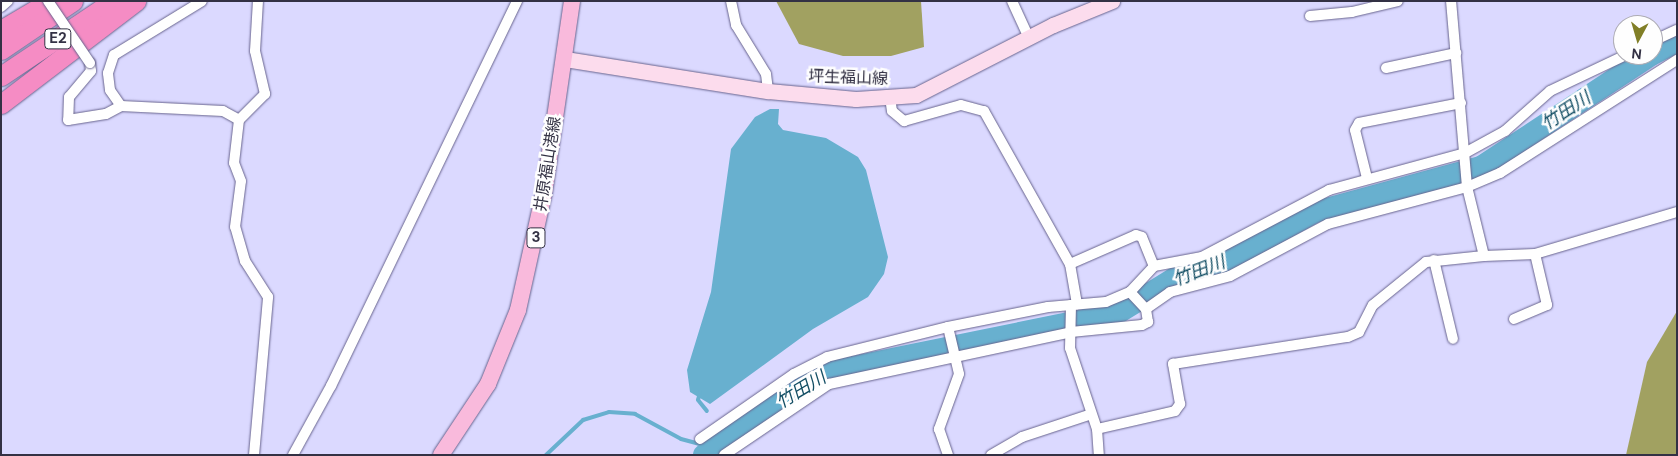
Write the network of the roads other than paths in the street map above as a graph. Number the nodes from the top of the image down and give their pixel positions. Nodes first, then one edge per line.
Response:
1 (8, 1) edge
2 (49, 1) edge
3 (73, 1) edge
4 (113, 1) edge
5 (136, 1) edge
6 (202, 1) edge
7 (258, 1) edge
8 (517, 1) edge
9 (572, 1) edge
10 (731, 1) edge
11 (1012, 1) edge
12 (1112, 1) edge
13 (1351, 1) edge
14 (1398, 1) edge
15 (1451, 1) edge
16 (1, 7) edge
17 (1081, 7) edge
18 (1352, 12) junction
19 (1310, 16) dead end
20 (1, 30) edge
21 (1677, 30) edge
22 (1663, 36) edge
23 (1029, 38) junction
24 (1, 50) edge
25 (1456, 52) junction
26 (565, 59) junction
27 (1677, 60) edge
28 (1613, 61) edge
29 (1386, 68) dead end
30 (1, 76) edge
31 (768, 91) junction
32 (890, 98) junction
33 (1461, 103) junction
34 (1, 104) edge
35 (121, 106) junction
36 (239, 120) junction
37 (1465, 157) junction
38 (1367, 178) junction
39 (1466, 184) junction
40 (1677, 212) edge
41 (1535, 254) junction
42 (1484, 256) junction
43 (1434, 260) junction
44 (1070, 264) junction
45 (1154, 266) junction
46 (1131, 293) junction
47 (1073, 307) junction
48 (1145, 308) junction
49 (1514, 319) dead end
50 (949, 330) junction
51 (1071, 330) junction
52 (1453, 340) dead end
53 (954, 355) junction
54 (1089, 415) junction
55 (1097, 429) junction
56 (700, 439) dead end
57 (254, 455) edge
58 (293, 455) edge
59 (441, 455) edge
60 (724, 455) edge
61 (948, 455) edge
62 (991, 455) edge
63 (1099, 455) edge

1 - 16 street
2 - 20 highway
2 - 35 street, bridge
3 - 24 highway, E2
4 - 30 highway, E2
5 - 34 highway
6 - 35 street
7 - 36 street
8 - 58 street
9 - 26 main road, 井原福山港線 / 3
10 - 31 street
11 - 23 street
12 - 17 main road, 坪生福山線
13 - 18 street
14 - 18 street
15 - 25 street
17 - 23 main road, 坪生福山線
18 - 19 street
21 - 22 street
23 - 32 main road, 坪生福山線
25 - 29 street
25 - 33 street
26 - 31 main road, 坪生福山線
26 - 59 main road, 井原福山港線 / 3
27 - 39 street
28 - 37 street
31 - 32 main road, 坪生福山線
32 - 44 street
33 - 37 street
33 - 38 street
35 - 36 street
36 - 57 street
37 - 38 street
37 - 39 street
38 - 45 street
39 - 42 street
39 - 48 street
40 - 41 street
41 - 42 street
41 - 49 street
42 - 43 street
43 - 52 street
43 - 55 street
44 - 45 street
44 - 47 street
45 - 46 street
46 - 47 street
46 - 48 street
47 - 50 street
47 - 51 street
48 - 51 street
50 - 53 street
50 - 56 street
51 - 53 street
51 - 54 street
53 - 60 street
53 - 61 street
54 - 55 street
54 - 62 street
55 - 63 street

